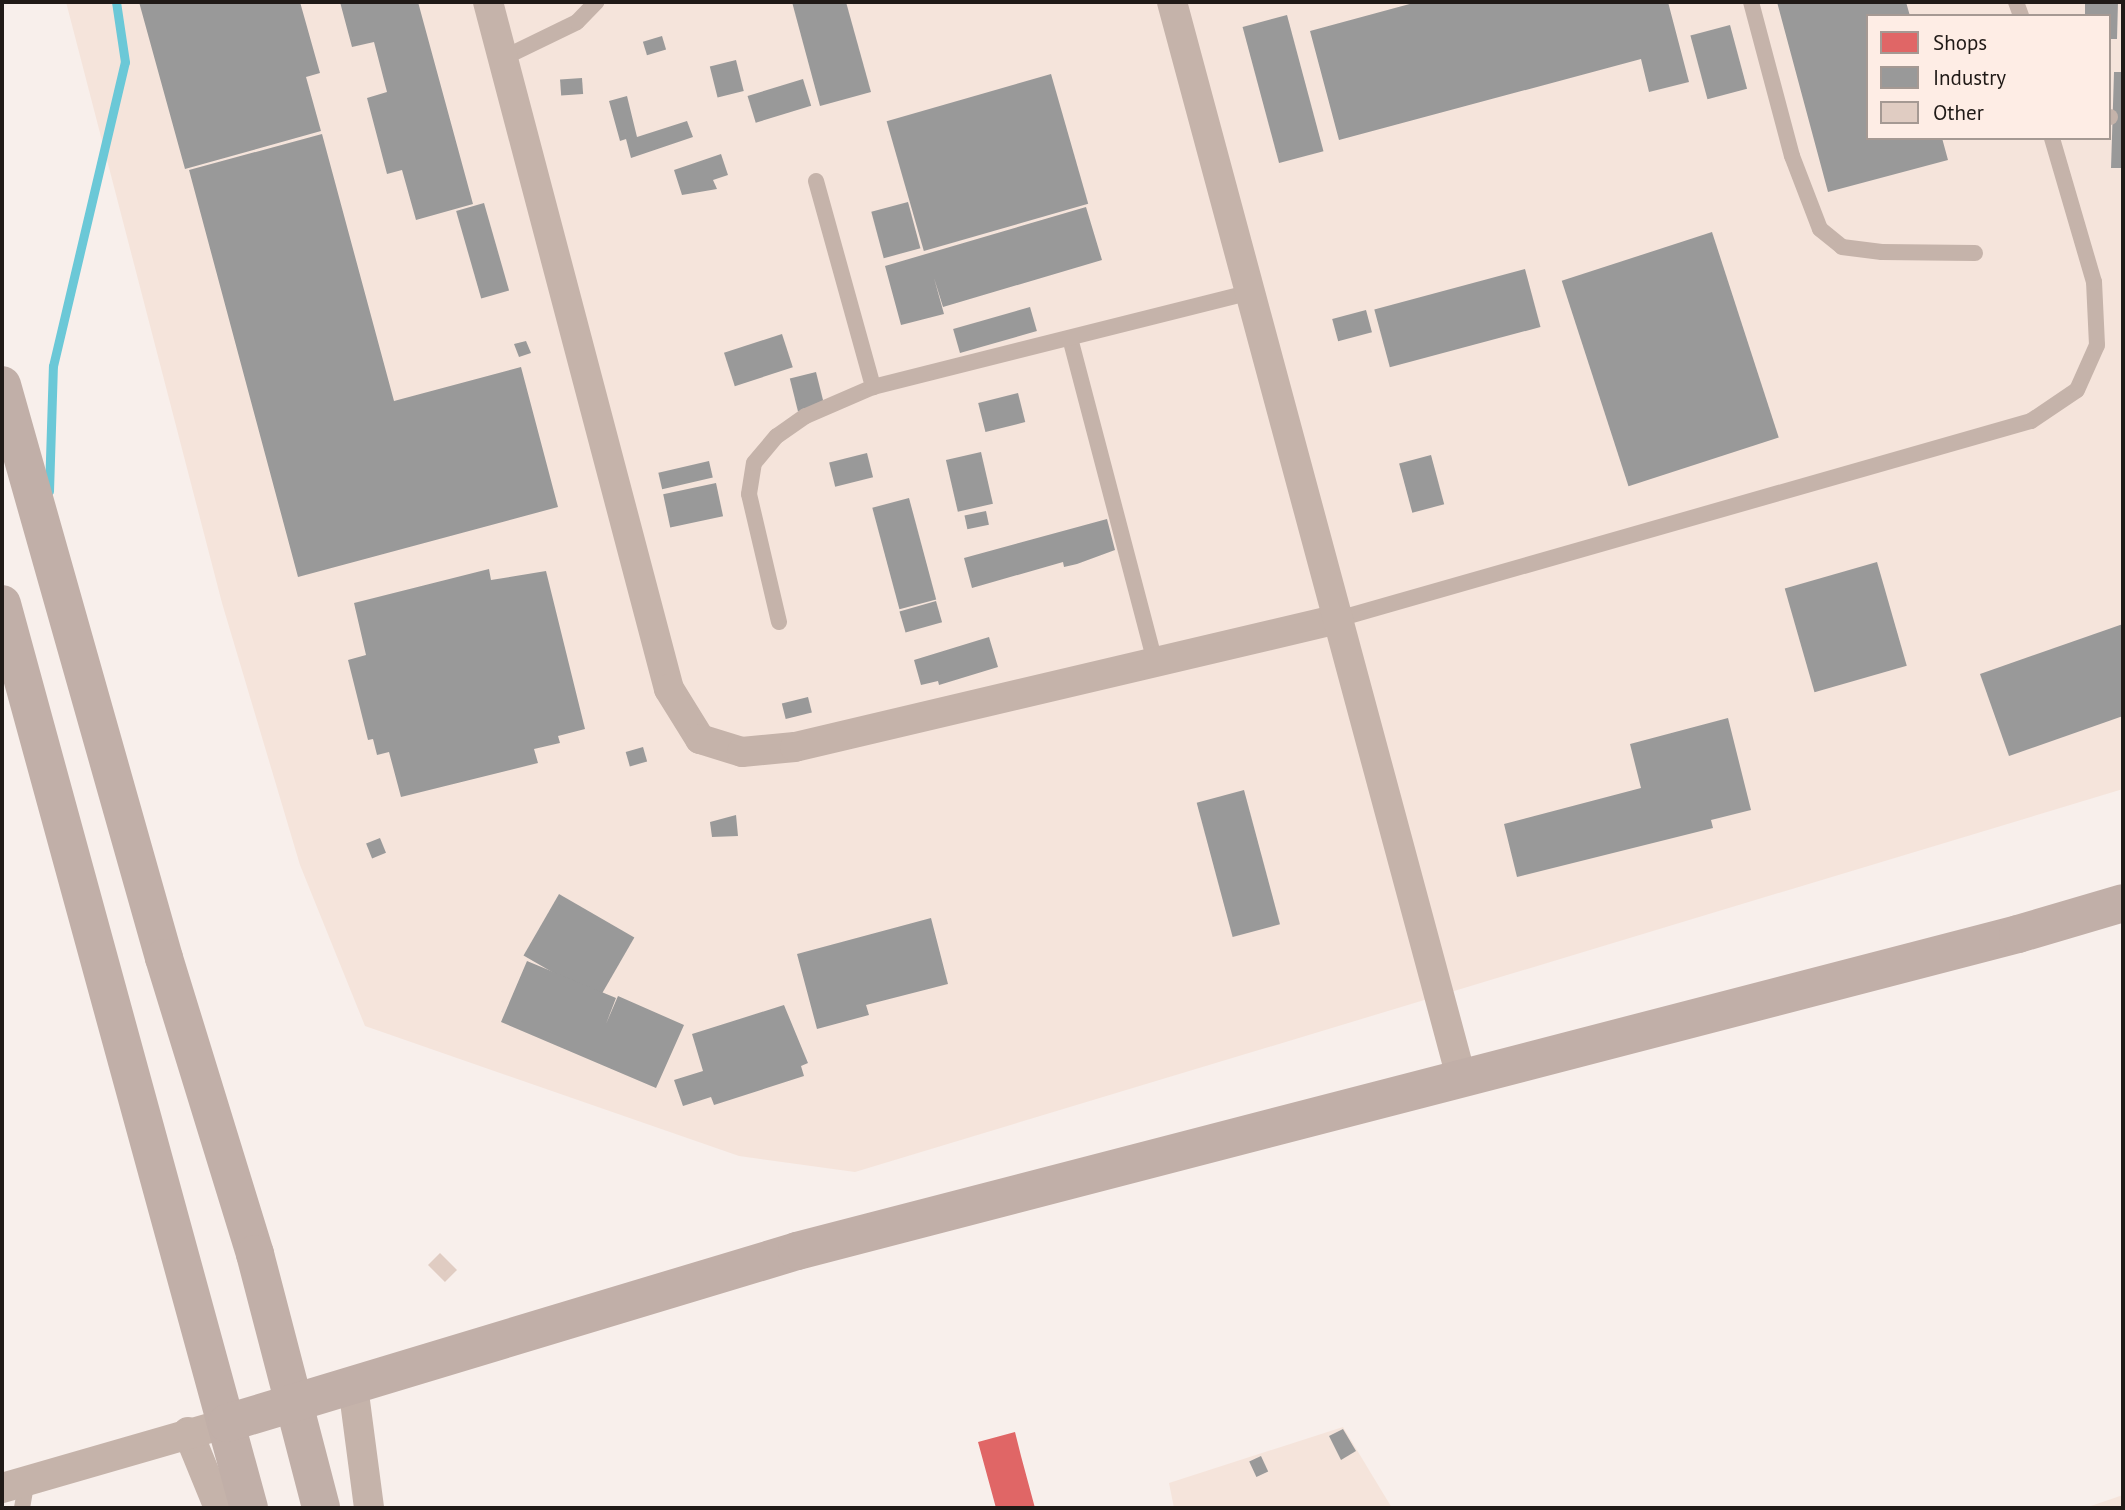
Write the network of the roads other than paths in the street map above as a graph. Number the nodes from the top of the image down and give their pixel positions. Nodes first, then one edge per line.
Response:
1 (488, 2) edge
2 (596, 2) edge
3 (1172, 2) edge
4 (1751, 2) edge
5 (503, 58) junction
6 (2053, 140) edge
7 (816, 181) dead end
8 (1975, 253) dead end
9 (1250, 292) junction
10 (1070, 338) junction
11 (2, 385) edge
12 (873, 387) junction
13 (2, 604) edge
14 (1338, 619) junction
15 (779, 622) dead end
16 (1155, 662) junction
17 (2123, 903) edge
18 (1461, 1077) junction
19 (353, 1386) junction
20 (293, 1404) junction
21 (227, 1423) junction
22 (188, 1432) junction
23 (17, 1492) edge
24 (219, 1508) edge
25 (249, 1508) edge
26 (321, 1508) edge
27 (369, 1508) edge

1 - 5 street
2 - 5 lane
3 - 9 street
4 - 8 lane
5 - 16 street
6 - 14 lane
7 - 12 lane
9 - 10 lane
9 - 14 street
10 - 12 lane
10 - 16 lane
11 - 20 highway
12 - 15 lane
13 - 21 highway
14 - 16 street
14 - 18 street
17 - 18 highway
18 - 19 highway
19 - 20 highway
19 - 27 street
20 - 21 highway
20 - 26 highway
21 - 22 street
21 - 25 highway
22 - 23 street
22 - 24 street

